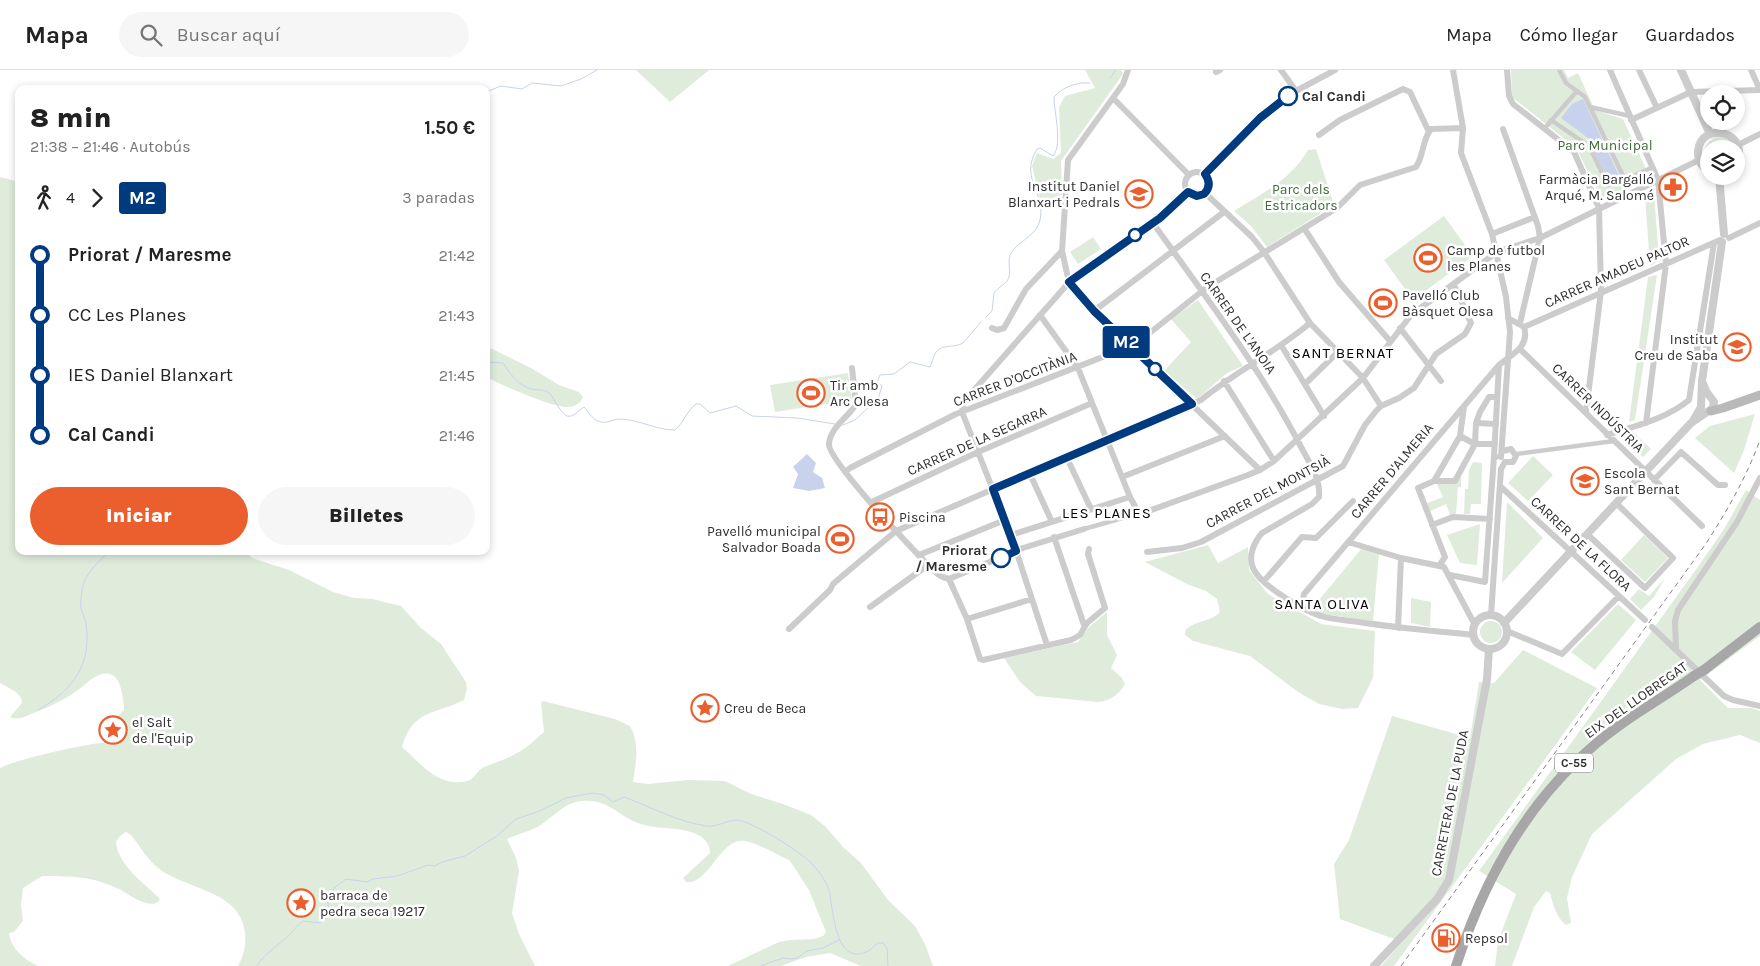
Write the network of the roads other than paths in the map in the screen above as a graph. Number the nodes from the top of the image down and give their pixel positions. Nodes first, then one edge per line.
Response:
1 (1128, 70) edge
2 (1281, 70) edge
3 (1335, 70) edge
4 (1453, 70) edge
5 (1507, 70) edge
6 (1559, 70) edge
7 (1610, 70) edge
8 (1639, 70) edge
9 (1681, 70) edge
10 (1751, 70) edge
11 (1760, 90) edge
12 (1296, 91) junction
13 (1577, 91) junction
14 (1691, 92) junction
15 (1113, 98) junction
16 (1590, 107) junction
17 (1657, 108) junction
18 (1631, 118) junction
19 (1552, 120) junction
20 (1463, 128) junction
21 (1503, 129) dead end
22 (1544, 129) junction
23 (1429, 132) junction
24 (1319, 134) dead end
25 (1710, 134) junction
26 (1760, 134) edge
27 (1736, 140) edge
28 (1745, 142) edge
29 (1699, 160) joint
30 (1652, 168) junction
31 (1205, 174) junction
32 (1189, 175) junction
33 (1624, 178) junction
34 (1658, 180) junction
35 (1720, 185) edge
36 (1188, 192) junction
37 (1205, 193) junction
38 (1599, 208) junction
39 (1224, 212) junction
40 (1535, 217) junction
41 (1153, 223) junction
42 (1760, 223) edge
43 (1304, 228) junction
44 (1492, 234) junction
45 (1540, 238) junction
46 (1722, 239) junction
47 (1062, 250) junction
48 (1172, 250) junction
49 (1264, 252) junction
50 (1498, 252) junction
51 (1666, 264) junction
52 (1069, 282) junction
53 (1454, 285) junction
54 (1601, 291) junction
55 (1201, 292) junction
56 (1094, 311) junction
57 (1040, 315) junction
58 (1508, 318) junction
59 (1310, 323) junction
60 (1522, 325) junction
61 (992, 328) dead end
62 (1400, 328) junction
63 (1390, 341) junction
64 (1281, 344) junction
65 (1131, 346) junction
66 (1520, 349) junction
67 (1337, 354) junction
68 (1508, 357) junction
69 (1253, 364) junction
70 (1429, 364) junction
71 (1498, 365) junction
72 (852, 368) dead end
73 (1078, 368) junction
74 (1363, 378) junction
75 (1224, 381) junction
76 (1441, 381) dead end
77 (1305, 384) junction
78 (1760, 395) edge
79 (1497, 397) junction
80 (1092, 403) junction
81 (1192, 404) junction
82 (1464, 405) junction
83 (1707, 405) junction
84 (1380, 406) junction
85 (962, 412) junction
86 (1586, 412) junction
87 (1324, 416) junction
88 (1476, 423) junction
89 (1646, 423) junction
90 (1496, 424) junction
91 (1607, 435) junction
92 (1225, 436) junction
93 (1460, 436) junction
94 (1107, 439) junction
95 (1298, 440) junction
96 (1614, 441) junction
97 (1475, 444) junction
98 (1494, 444) junction
99 (978, 452) junction
100 (1516, 454) junction
101 (1505, 455) junction
102 (1494, 456) junction
103 (1067, 458) junction
104 (1274, 460) junction
105 (1260, 470) junction
106 (845, 472) junction
107 (1645, 472) junction
108 (1030, 474) junction
109 (1122, 477) junction
110 (1760, 478) edge
111 (1318, 480) junction
112 (1654, 480) junction
113 (1434, 481) junction
114 (1725, 485) dead end
115 (1500, 486) junction
116 (993, 489) junction
117 (1130, 497) junction
118 (1352, 501) dead end
119 (872, 502) junction
120 (1616, 503) junction
121 (1091, 509) junction
122 (1140, 513) junction
123 (1490, 519) junction
124 (1005, 520) junction
125 (1052, 522) junction
126 (1432, 525) junction
127 (1702, 526) dead end
128 (1084, 528) joint
129 (896, 530) junction
130 (1587, 534) junction
131 (1011, 535) junction
132 (1054, 537) junction
133 (1348, 542) junction
134 (1089, 549) dead end
135 (1016, 551) junction
136 (1147, 552) dead end
137 (1571, 552) junction
138 (920, 555) junction
139 (1401, 558) junction
140 (928, 565) junction
141 (1439, 566) junction
142 (1450, 575) junction
143 (949, 579) junction
144 (1264, 581) junction
145 (1618, 596) junction
146 (1032, 599) junction
147 (1302, 606) junction
148 (870, 607) dead end
149 (1492, 615) junction
150 (967, 619) junction
151 (1645, 620) dead end
152 (1504, 623) junction
153 (1084, 625) junction
154 (1475, 625) junction
155 (1652, 627) dead end
156 (1760, 627) edge
157 (789, 628) dead end
158 (1398, 628) junction
159 (1507, 631) junction
160 (1474, 635) junction
161 (1047, 645) junction
162 (1490, 649) junction
163 (1676, 649) junction
164 (1760, 706) edge
165 (1374, 966) edge
166 (1456, 966) edge

1 - 15 street
2 - 12 street
3 - 12 street
4 - 20 street
5 - 22 street
6 - 13 street
7 - 18 street
8 - 17 street
9 - 14 street
10 - 11 street
11 - 14 street
12 - 31 street
13 - 16 street
13 - 19 street
14 - 17 street
14 - 25 street
15 - 32 street
15 - 47 street
16 - 18 street
16 - 33 street
17 - 18 street
18 - 30 street
19 - 22 street
19 - 33 street
20 - 23 street
20 - 44 street
21 - 40 street
22 - 38 street
23 - 24 street
23 - 43 street, CARRER D'OCCITÀNIA
25 - 27 street
25 - 29 street
26 - 28 street
29 - 34 street
30 - 33 street
30 - 34 street
31 - 32 street
31 - 37 street
32 - 36 street
34 - 38 street
34 - 51 street
35 - 46 street
36 - 37 street
36 - 41 street
37 - 39 street
38 - 45 street
38 - 54 street
39 - 48 street
39 - 49 street
40 - 44 street
40 - 45 street
41 - 48 street, CARRER DE L'ANOIA
41 - 52 street
42 - 46 street, CARRER AMADEU PALTOR
43 - 49 street, CARRER D'OCCITÀNIA
43 - 63 street
44 - 50 street
45 - 50 street
45 - 60 street
46 - 51 street, CARRER AMADEU PALTOR
46 - 83 street
46 - 89 street
47 - 52 street
47 - 61 street
48 - 55 street, CARRER DE L'ANOIA
48 - 56 street
49 - 55 street, CARRER D'OCCITÀNIA
49 - 59 street
50 - 53 street
50 - 58 street
51 - 54 street, CARRER AMADEU PALTOR
51 - 89 street
52 - 56 street
52 - 57 street
53 - 62 street
53 - 70 street, CARRER DEL MONTSIÀ
54 - 60 street, CARRER AMADEU PALTOR
54 - 86 street
55 - 65 street, CARRER D'OCCITÀNIA
55 - 69 street, CARRER DE L'ANOIA
56 - 65 street
57 - 73 street
57 - 85 street
58 - 60 street
58 - 68 street
59 - 64 street
59 - 67 street
60 - 66 street
62 - 63 street
62 - 70 street
63 - 74 street
64 - 69 street
64 - 77 street
65 - 73 street, CARRER D'OCCITÀNIA
65 - 81 street
66 - 68 street, CARRER D'ALMERIA
66 - 86 street, CARRER INDÚSTRIA
67 - 74 street
67 - 77 street
68 - 71 street, CARRER D'ALMERIA
68 - 101 street
69 - 75 street
69 - 95 street, CARRER DE L'ANOIA
70 - 76 street
70 - 84 street, CARRER DEL MONTSIÀ
71 - 79 street
71 - 82 street, CARRER D'ALMERIA
72 - 106 street
73 - 80 street
73 - 85 street, CARRER D'OCCITÀNIA
74 - 84 street
74 - 87 street
75 - 81 street
75 - 104 street
77 - 87 street
78 - 83 main road
79 - 88 street
79 - 90 street
80 - 94 street
80 - 99 street, CARRER DE LA SEGARRA
81 - 92 street
81 - 94 street
82 - 93 street
82 - 133 street, CARRER D'ALMERIA
83 - 107 street
84 - 111 street, CARRER DEL MONTSIÀ
85 - 99 street
85 - 106 street, CARRER D'OCCITÀNIA
86 - 91 street, CARRER INDÚSTRIA
87 - 95 street
88 - 90 street
88 - 97 street
89 - 91 street
90 - 98 street
91 - 96 street, CARRER INDÚSTRIA
92 - 105 street
92 - 109 street
93 - 97 street
93 - 113 street
94 - 103 street
94 - 109 street
95 - 104 street
95 - 111 street, CARRER DE L'ANOIA
96 - 100 street
96 - 107 street, CARRER INDÚSTRIA
97 - 98 street
97 - 113 street
98 - 102 street
99 - 116 street
99 - 119 street, CARRER DE LA SEGARRA
100 - 101 street
100 - 101 street
101 - 102 street
101 - 115 street
102 - 123 street
103 - 108 street
103 - 121 street
104 - 105 street
105 - 122 street
106 - 119 street
107 - 112 street, CARRER INDÚSTRIA
107 - 120 street
108 - 116 street
108 - 125 street
109 - 117 street
110 - 163 street
111 - 136 street, CARRER DEL MONTSIÀ
111 - 144 street
112 - 114 street
112 - 127 street, CARRER INDÚSTRIA
113 - 126 street
115 - 137 street, CARRER DE LA FLORA
115 - 149 street
116 - 124 street
116 - 129 street
117 - 121 street
117 - 122 street
118 - 144 street
119 - 129 street
120 - 130 street
120 - 130 street
121 - 125 street
122 - 128 street
123 - 126 street
123 - 142 street
124 - 131 street
124 - 138 street
125 - 131 street
126 - 141 street
128 - 132 street
129 - 138 street
129 - 157 street
130 - 137 street
131 - 135 street
132 - 135 street
132 - 153 street
133 - 139 street
133 - 147 street, CARRER D'ALMERIA
134 - 153 street
135 - 143 street
135 - 146 street
137 - 145 street, CARRER DE LA FLORA
137 - 152 street
138 - 140 street
139 - 141 street
139 - 158 street
140 - 143 street
140 - 148 street
141 - 142 street
142 - 154 street
143 - 150 street
144 - 147 street
145 - 151 street, CARRER DE LA FLORA
145 - 159 street
146 - 150 street
146 - 161 street
147 - 158 street
149 - 152 street
149 - 154 street
150 - 161 street
152 - 159 street
153 - 161 street
154 - 160 street
155 - 163 street
156 - 166 main road, EIX DEL LLOBREGAT / C-55, bridge
158 - 160 street
159 - 162 street
160 - 162 street
162 - 165 street, CARRETERA DE LA PUDA
163 - 164 street

